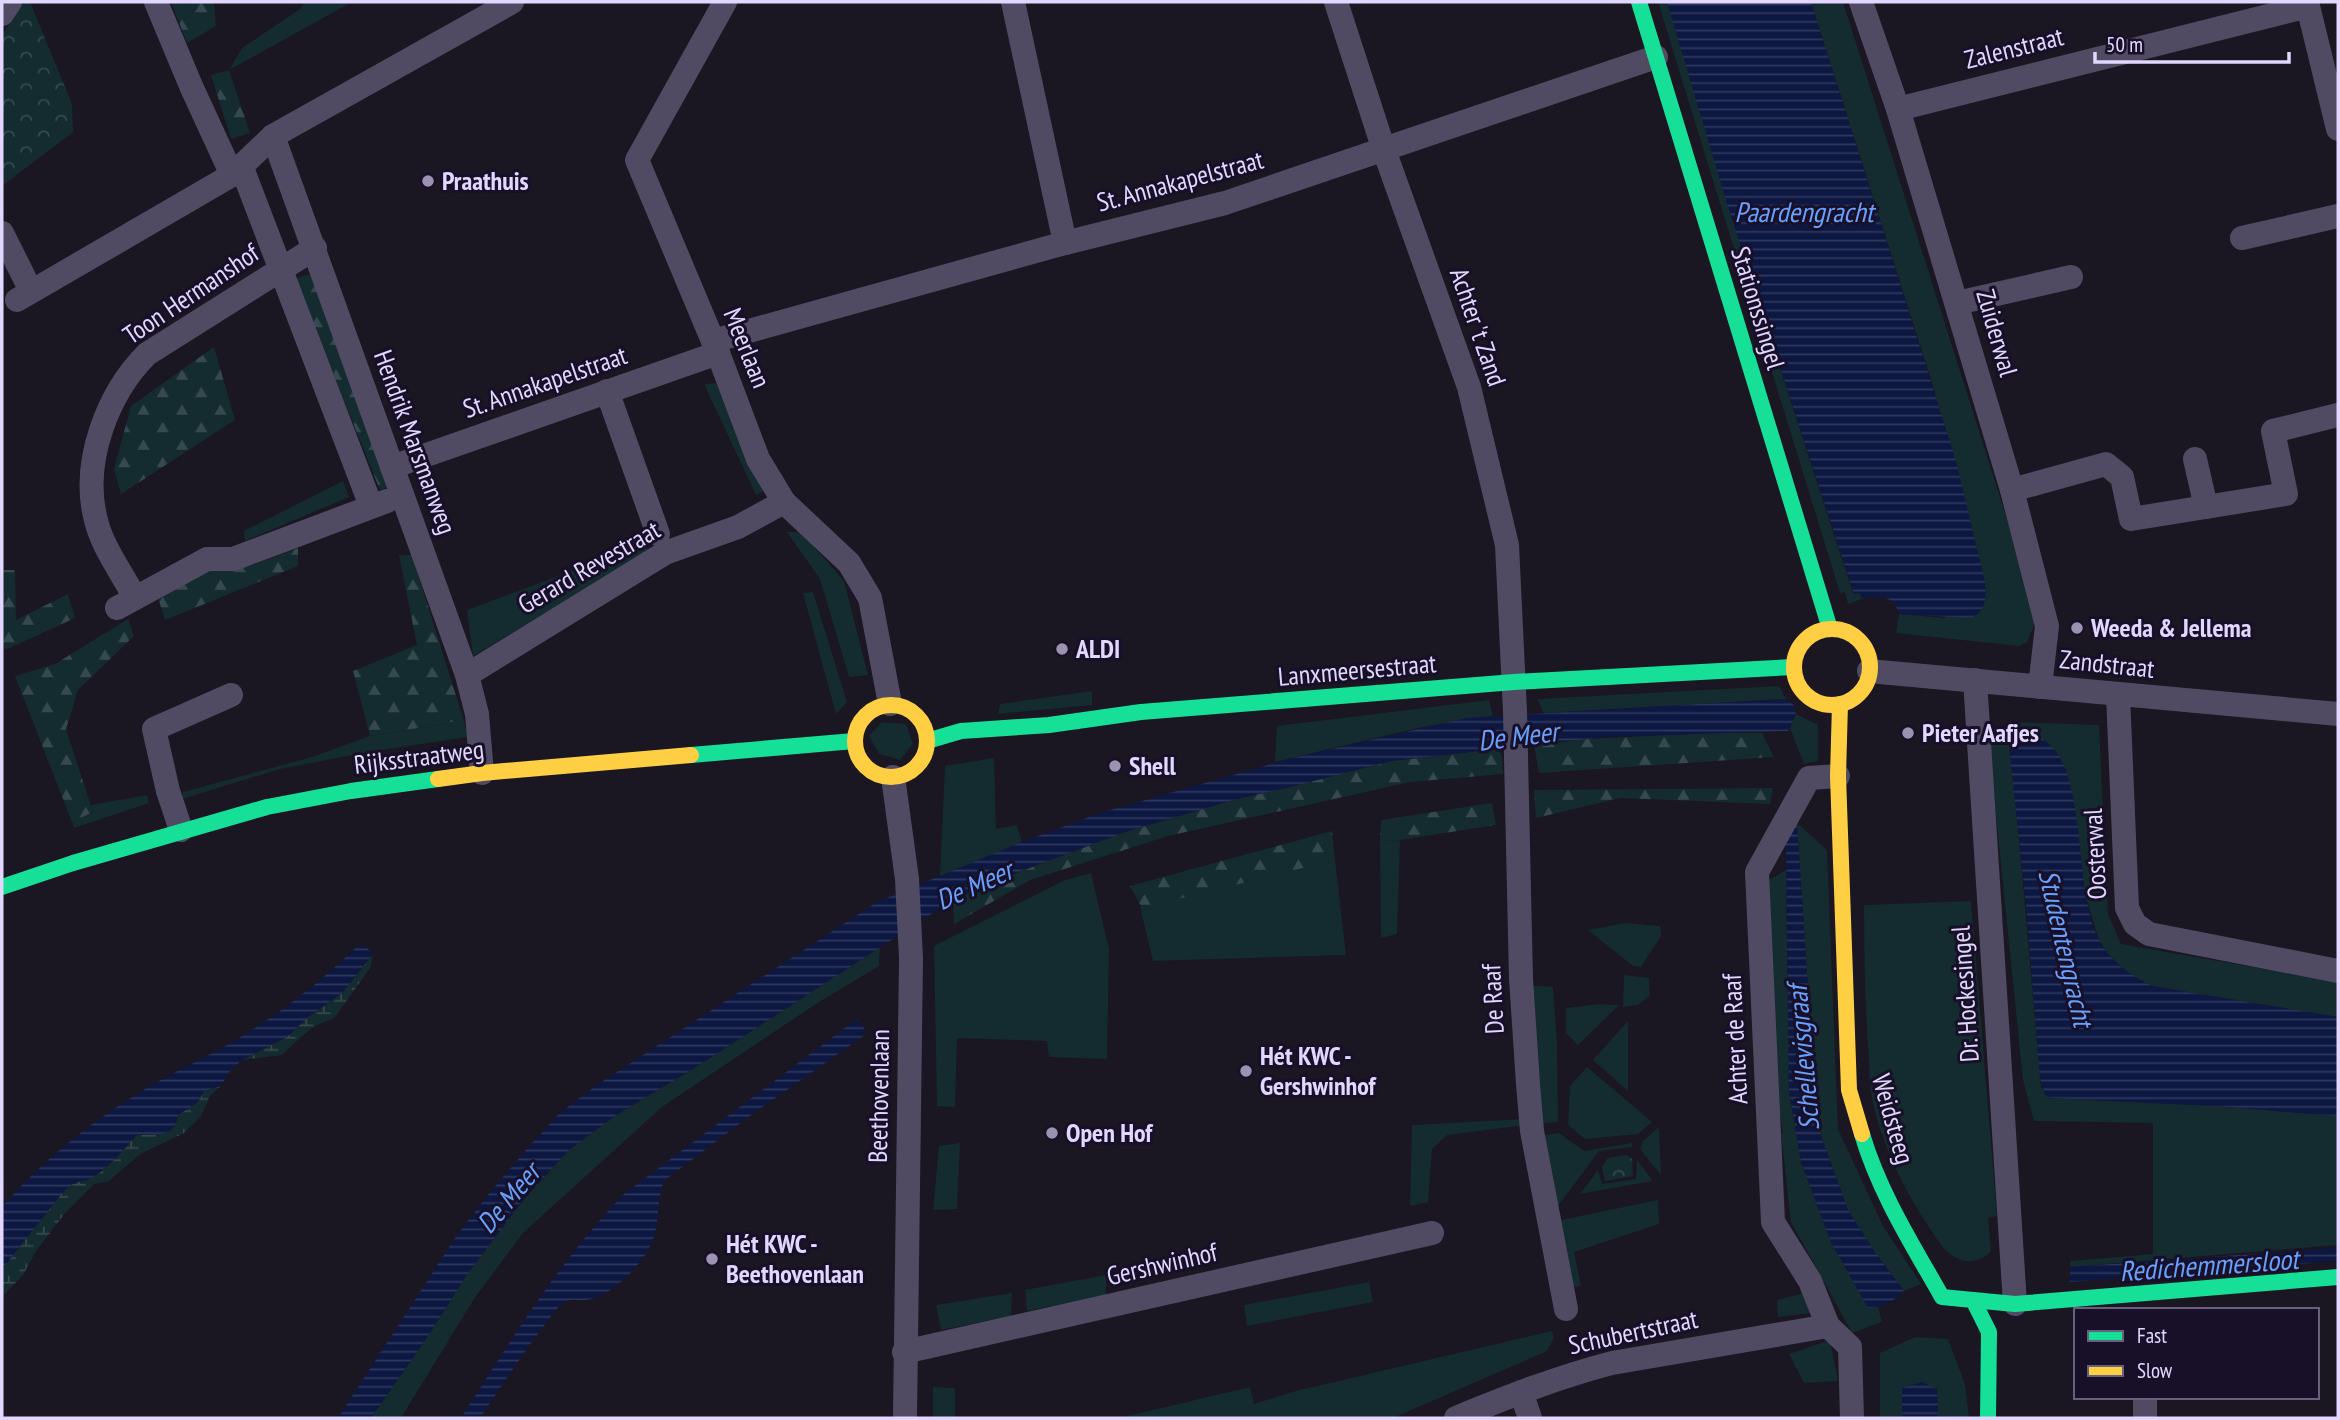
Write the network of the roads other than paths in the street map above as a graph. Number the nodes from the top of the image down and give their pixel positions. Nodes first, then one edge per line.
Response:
1 (10, 2) edge
2 (156, 2) edge
3 (512, 2) edge
4 (725, 2) edge
5 (1013, 2) edge
6 (1336, 2) edge
7 (1639, 2) edge
8 (1861, 2) edge
9 (2308, 4) edge
10 (2, 14) edge
11 (1656, 57) junction
12 (1898, 109) junction
13 (2338, 129) edge
14 (273, 136) junction
15 (1384, 150) junction
16 (237, 172) junction
17 (2338, 216) edge
18 (2, 233) edge
19 (2242, 238) dead end
20 (1065, 243) junction
21 (315, 248) junction
22 (279, 270) junction
23 (2071, 277) dead end
24 (1957, 303) junction
25 (715, 347) junction
26 (607, 391) junction
27 (2338, 415) edge
28 (2195, 459) dead end
29 (392, 467) junction
30 (2012, 490) junction
31 (401, 495) junction
32 (784, 502) junction
33 (371, 506) junction
34 (2206, 507) junction
35 (658, 534) dead end
36 (1830, 629) junction
37 (1794, 667) junction
38 (1870, 671) junction
39 (467, 675) junction
40 (1975, 680) junction
41 (1514, 682) junction
42 (2040, 687) junction
43 (230, 695) dead end
44 (2118, 695) junction
45 (890, 704) junction
46 (1840, 704) junction
47 (2338, 714) edge
48 (854, 741) junction
49 (927, 741) junction
50 (482, 773) junction
51 (1838, 776) junction
52 (892, 777) junction
53 (181, 830) junction
54 (2, 887) edge
55 (2338, 971) edge
56 (1432, 1233) dead end
57 (2338, 1277) edge
58 (1973, 1300) junction
59 (2146, 1302) edge
60 (2015, 1304) junction
61 (1566, 1309) dead end
62 (1828, 1326) junction
63 (904, 1352) junction
64 (1521, 1392) junction
65 (2146, 1399) edge
66 (905, 1418) edge
67 (1457, 1418) edge
68 (1530, 1418) edge
69 (1852, 1418) edge
70 (1988, 1418) edge
71 (2145, 1418) edge

1 - 10 street
2 - 16 street
3 - 14 street
4 - 25 street, Meerlaan
5 - 20 street
6 - 15 street, Achter 't Zand
7 - 11 street, Stationssingel
8 - 12 street, Zuiderwal
9 - 12 street, Zalenstraat
9 - 13 street
11 - 15 street, St. Annakapelstraat
11 - 36 street, Stationssingel
12 - 24 street, Zuiderwal
14 - 16 street
14 - 21 street, Hendrik Marsmanweg
15 - 20 street, St. Annakapelstraat
15 - 41 street, Achter 't Zand
16 - 18 street
16 - 22 street
17 - 19 street
20 - 25 street, St. Annakapelstraat
21 - 22 street, Toon Hermanshof
21 - 29 street, Hendrik Marsmanweg
22 - 33 street
22 - 33 street, Toon Hermanshof
23 - 24 street
24 - 30 street, Zuiderwal
25 - 26 street, St. Annakapelstraat
25 - 32 street, Meerlaan
26 - 29 street, St. Annakapelstraat
26 - 35 street
27 - 34 street
28 - 34 street
29 - 31 street, Hendrik Marsmanweg
30 - 34 street
30 - 42 street, Zuiderwal
31 - 33 street
31 - 39 street, Hendrik Marsmanweg
32 - 39 street, Gerard Revestraat
32 - 45 street, Meerlaan
36 - 37 street
36 - 38 street
37 - 41 street, Lanxmeersestraat
37 - 46 street
38 - 40 street, Zandstraat
38 - 46 street
39 - 50 street, Hendrik Marsmanweg
40 - 42 street, Zandstraat
40 - 60 street, Dr. Hockesingel
41 - 49 street, Lanxmeersestraat
41 - 61 street, De Raaf
42 - 44 street, Zandstraat
43 - 53 street
44 - 47 street, Zandstraat
44 - 55 street, Oosterwal
45 - 48 street
45 - 49 street
46 - 51 street, Weidsteeg
48 - 50 street, Rijksstraatweg
48 - 52 street
49 - 52 street
50 - 53 street, Rijksstraatweg
51 - 58 street, Weidsteeg
51 - 62 street, Achter de Raaf
52 - 63 street, Beethovenlaan
53 - 54 street, Rijksstraatweg
56 - 63 street, Gershwinhof
57 - 59 street
58 - 60 street
58 - 70 street
59 - 60 street
62 - 64 street, Schubertstraat
62 - 69 street
63 - 66 street, Beethovenlaan
64 - 67 street, Schubertstraat
64 - 68 street
65 - 71 street

